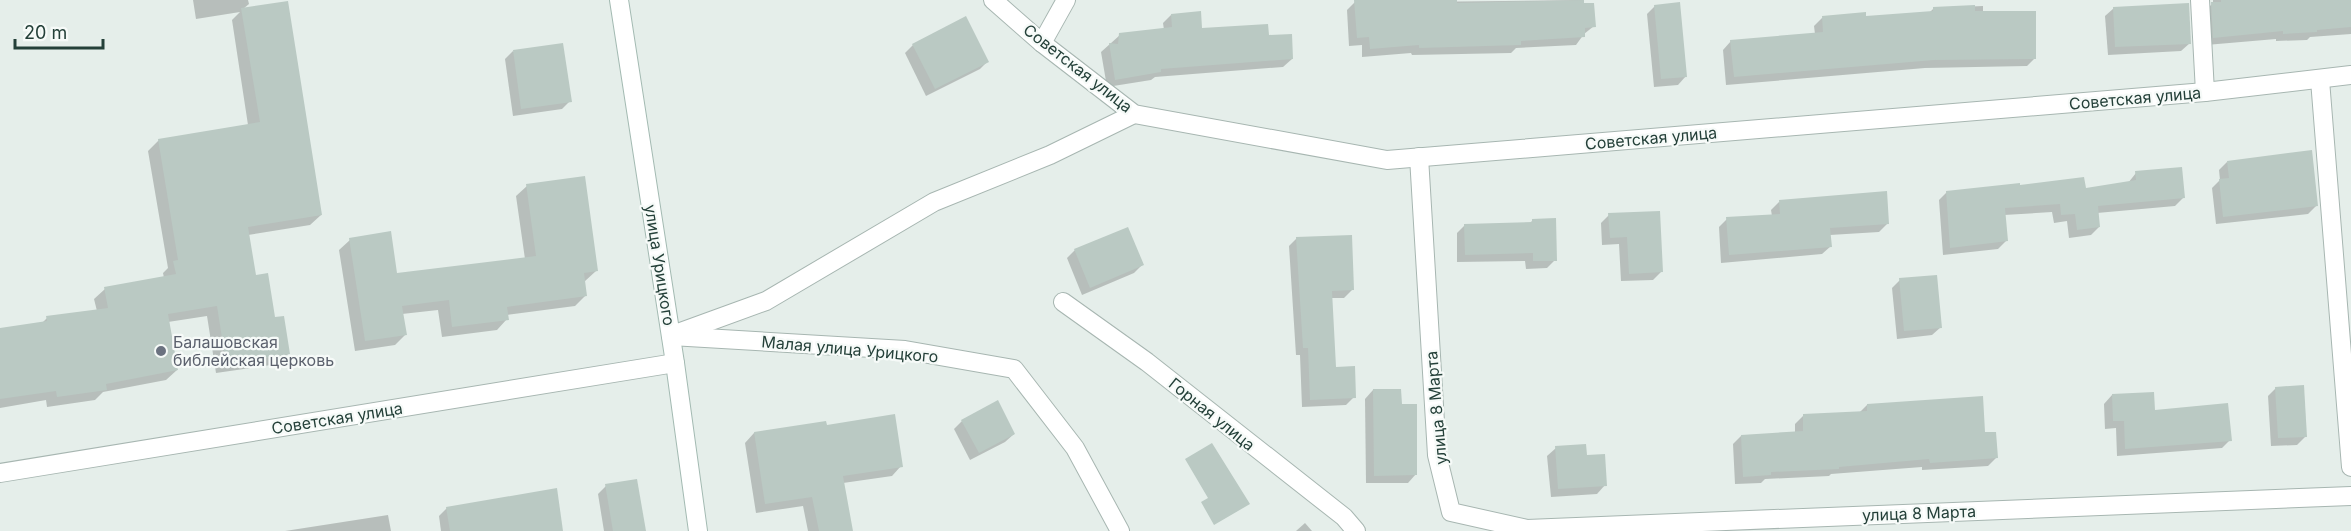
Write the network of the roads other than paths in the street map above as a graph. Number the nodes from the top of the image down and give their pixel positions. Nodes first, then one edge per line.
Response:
1 (618, 0) edge
2 (993, 0) edge
3 (1066, 0) edge
4 (2200, 0) edge
5 (1042, 43) junction
6 (2351, 75) edge
7 (2320, 80) junction
8 (2205, 92) junction
9 (1134, 114) junction
10 (1419, 157) junction
11 (1063, 302) dead end
12 (671, 336) junction
13 (675, 363) junction
14 (2351, 467) edge
15 (0, 473) edge
16 (2351, 496) edge
17 (698, 531) edge
18 (1120, 531) edge
19 (1356, 531) edge

1 - 12 street, улица Урицкого
2 - 5 street, Советская улица
3 - 5 street
4 - 8 street
5 - 9 street, Советская улица
6 - 7 street, Советская улица
7 - 8 street, Советская улица
7 - 14 street
8 - 10 street, Советская улица
9 - 10 street, Советская улица
9 - 12 street
10 - 16 street, улица 8 Марта
11 - 19 street, Горная улица
12 - 13 street, улица Урицкого
12 - 18 street, Малая улица Урицкого
13 - 15 street, Советская улица
13 - 17 street, улица Урицкого

